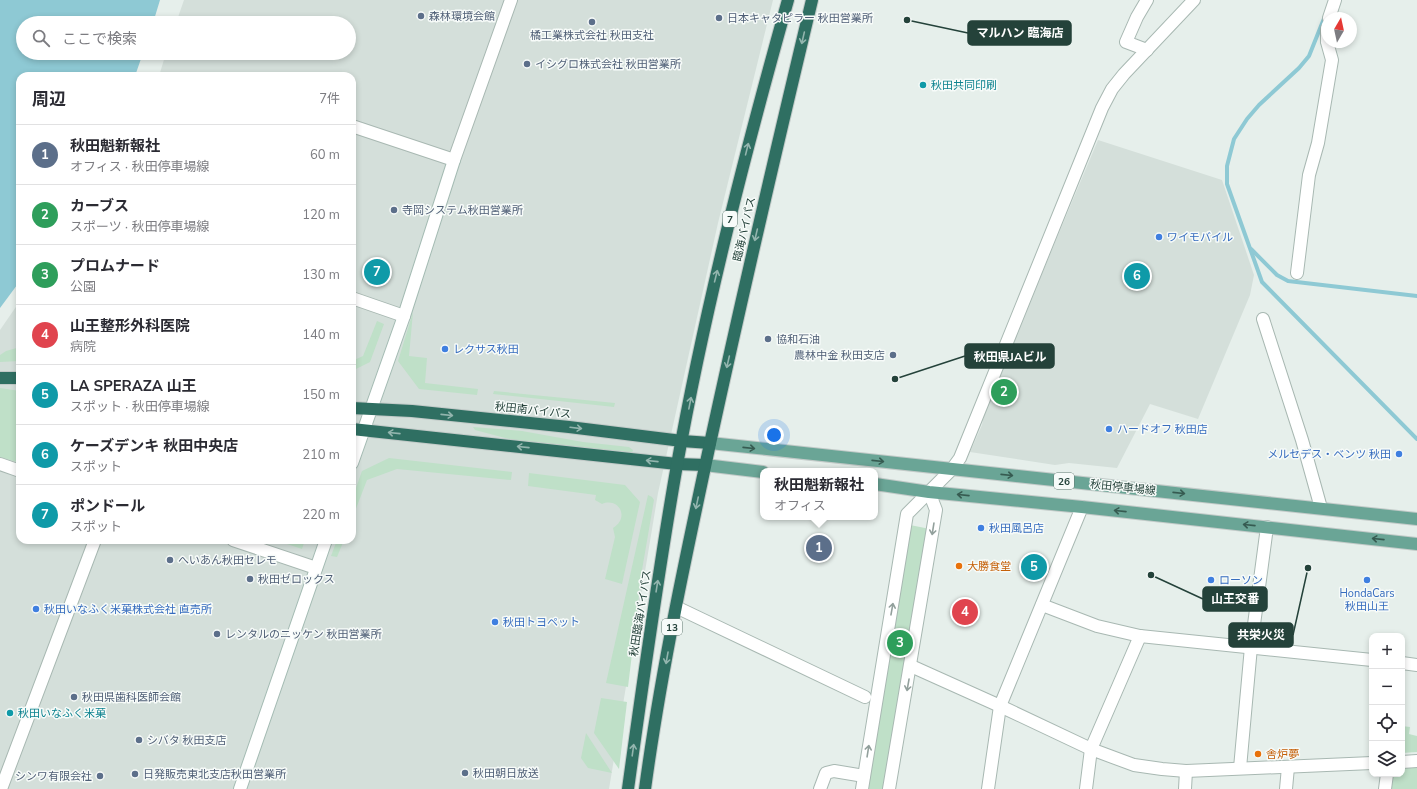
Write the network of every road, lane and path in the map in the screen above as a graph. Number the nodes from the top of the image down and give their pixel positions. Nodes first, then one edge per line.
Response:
1 (510, 0) edge
2 (788, 0) edge
3 (812, 0) edge
4 (1147, 0) edge
5 (1194, 0) edge
6 (1335, 0) edge
7 (1332, 12) edge
8 (1329, 48) edge
9 (1147, 50) junction
10 (356, 127) edge
11 (454, 160) junction
12 (1297, 274) dead end
13 (356, 299) edge
14 (404, 316) junction
15 (1263, 319) dead end
16 (356, 408) edge
17 (371, 408) junction
18 (358, 429) edge
19 (356, 440) edge
20 (682, 441) junction
21 (710, 443) junction
22 (0, 464) edge
23 (677, 464) junction
24 (705, 465) junction
25 (952, 469) junction
26 (16, 470) edge
27 (760, 472) edge
28 (878, 484) edge
29 (929, 492) junction
30 (1082, 507) junction
31 (1321, 508) junction
32 (1417, 519) edge
33 (1267, 527) junction
34 (93, 544) edge
35 (245, 544) edge
36 (325, 544) edge
37 (1417, 544) edge
38 (316, 568) junction
39 (1042, 605) junction
40 (676, 607) junction
41 (1140, 636) junction
42 (1251, 647) junction
43 (1369, 660) edge
44 (1405, 663) edge
45 (1417, 665) edge
46 (911, 666) junction
47 (865, 697) dead end
48 (1000, 706) junction
49 (1091, 749) junction
50 (1417, 761) edge
51 (1405, 762) edge
52 (1369, 764) edge
53 (1288, 767) junction
54 (1240, 768) junction
55 (1186, 771) junction
56 (864, 776) junction
57 (1387, 777) edge
58 (1, 789) edge
59 (240, 789) edge
60 (628, 789) edge
61 (645, 789) edge
62 (820, 789) edge
63 (862, 789) edge
64 (889, 789) edge
65 (988, 789) edge
66 (1086, 789) edge
67 (1184, 789) edge
68 (1286, 789) edge
69 (1385, 789) edge

1 - 11 street
20 -> 2 highway, 臨海バイパス / 7
3 -> 21 highway, 臨海バイパス
4 - 9 street
5 - 9 street
6 - 7 street
8 - 12 street
9 - 25 street
10 - 11 street
11 - 14 street
13 - 14 street
14 - 17 street
15 - 31 street
16 - 17 highway, 秋田南バイパス
17 - 18 street
17 -> 20 highway, 秋田南バイパス
18 - 19 street
23 -> 18 highway
20 - 21 highway, 秋田南バイパス
20 - 23 highway, 秋田臨海バイパス / 13
21 - 24 highway, 臨海バイパス / 13
21 -> 25 main road, 秋田停車場線 / 26
22 - 26 street
23 - 24 highway
60 -> 23 highway, 秋田臨海バイパス / 13
24 - 27 main road
24 -> 40 highway, 13
25 - 29 street
25 -> 31 main road, 秋田停車場線 / 26
28 - 29 main road, 26
30 -> 29 main road, 26
29 -> 46 street
56 -> 29 street
33 -> 30 main road, 26
30 - 39 street
31 - 32 main road, 秋田停車場線 / 26
37 -> 33 main road, 26
33 - 42 street
34 - 58 street
35 - 38 street
36 - 38 street
38 - 59 street
39 - 41 street
39 - 48 street
40 - 47 street
40 -> 61 highway, 13
41 - 42 street
41 - 49 street
42 - 43 street
42 - 54 street
44 - 45 street
46 - 48 street
46 -> 64 street
48 - 49 street
48 - 65 street
49 - 55 street
49 - 66 street
50 - 51 street
52 - 53 street
53 - 54 street
53 - 68 street
54 - 55 street
55 - 67 street
56 - 62 street
56 - 63 street
57 - 69 street

